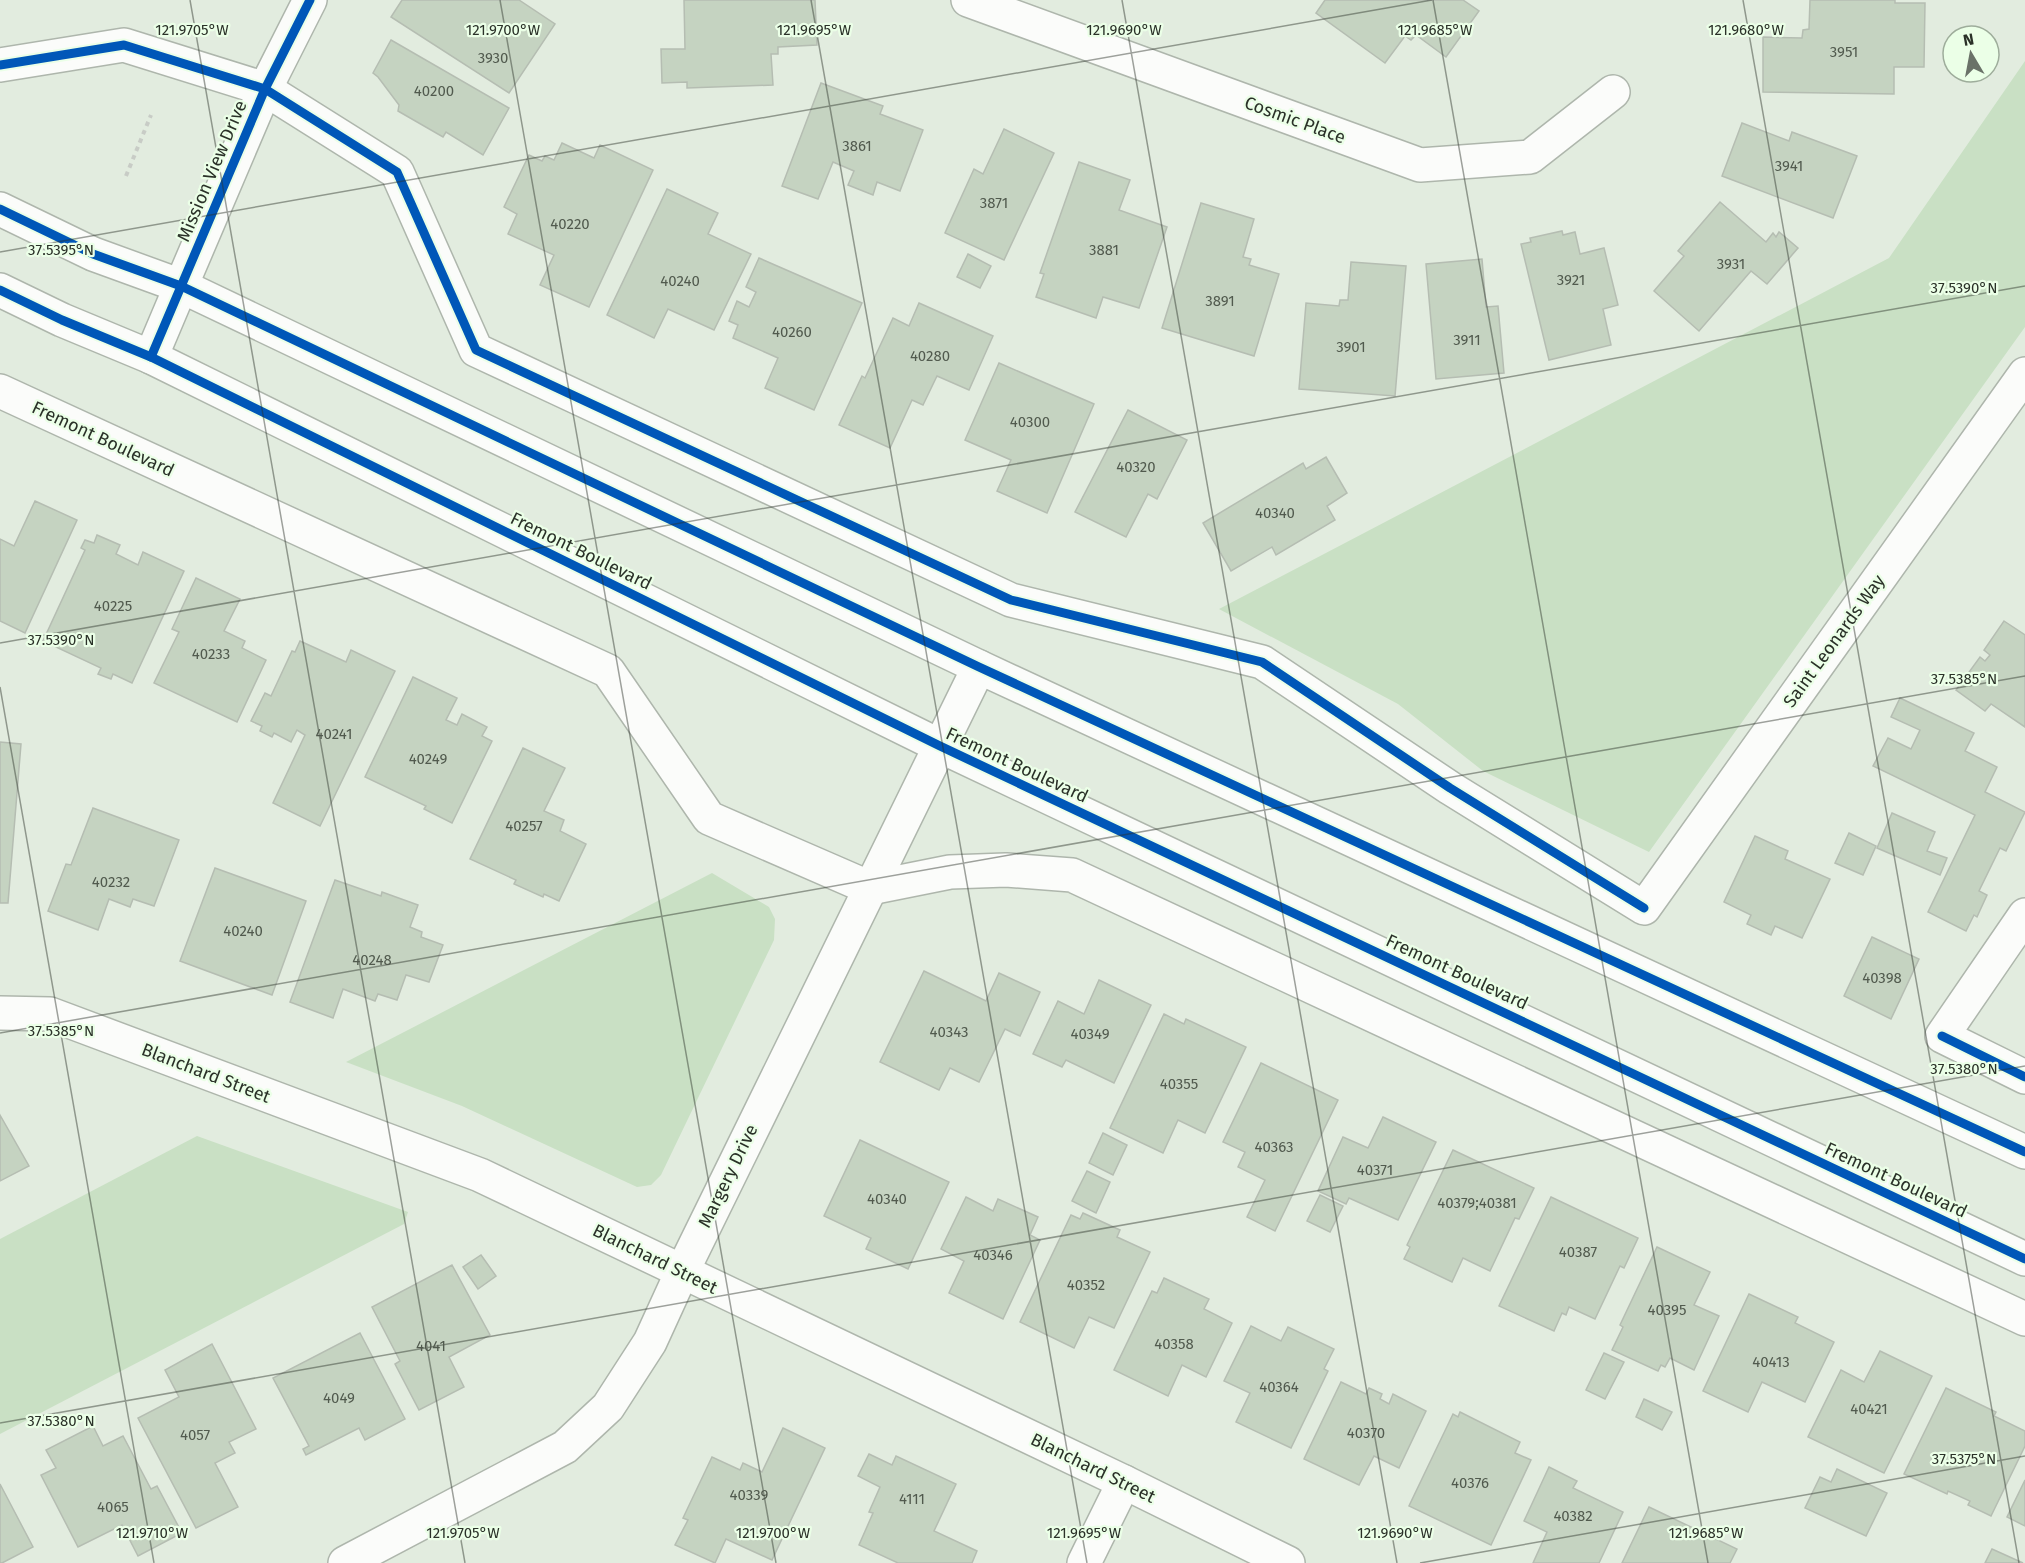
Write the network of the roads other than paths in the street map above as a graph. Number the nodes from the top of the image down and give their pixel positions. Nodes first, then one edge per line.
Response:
1 (310, 0) edge
2 (968, 0) edge
3 (0, 64) edge
4 (265, 89) junction
5 (1613, 92) dead end
6 (0, 209) edge
7 (181, 286) junction
8 (0, 290) edge
9 (151, 357) junction
10 (2025, 374) edge
11 (0, 392) edge
12 (979, 667) junction
13 (940, 746) junction
14 (870, 888) junction
15 (2025, 915) edge
16 (0, 1013) edge
17 (2025, 1077) edge
18 (2025, 1152) edge
19 (2025, 1259) edge
20 (682, 1272) junction
21 (2025, 1319) edge
22 (1124, 1482) junction
23 (345, 1563) edge
24 (1084, 1563) edge
25 (1288, 1563) edge

1 - 4 street, Mission View Drive
2 - 5 street, Cosmic Place
3 - 4 street
4 - 7 street, Mission View Drive
4 - 10 street, Saint Leonards Way
6 - 7 street
7 - 9 street, Mission View Drive
7 - 12 street
8 - 9 street, Fremont Boulevard
9 - 13 street, Fremont Boulevard
11 - 14 street, Fremont Boulevard
12 - 13 street, Margery Drive
12 - 18 street
13 - 14 street, Margery Drive
13 - 19 street, Fremont Boulevard
14 - 20 street, Margery Drive
14 - 21 street
15 - 17 street
16 - 20 street, Blanchard Street
20 - 22 street, Blanchard Street
20 - 23 street, Margery Drive
22 - 24 street
22 - 25 street, Blanchard Street

